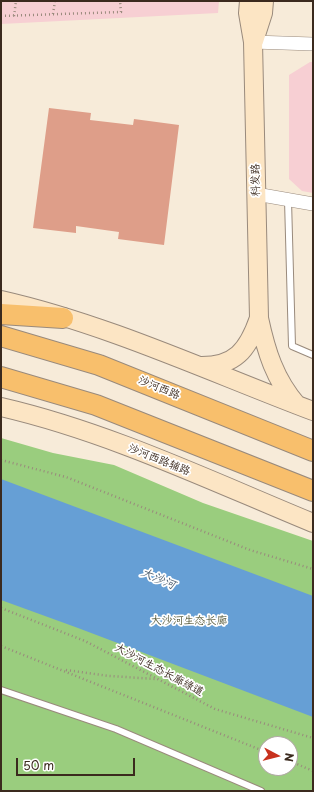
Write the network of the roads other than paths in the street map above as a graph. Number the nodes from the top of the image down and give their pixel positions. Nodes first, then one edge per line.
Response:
1 (249, 1) edge
2 (264, 1) edge
3 (254, 42) junction
4 (313, 44) edge
5 (256, 194) junction
6 (288, 200) junction
7 (313, 204) edge
8 (4, 304) edge
9 (63, 318) joint
10 (259, 318) junction
11 (1, 336) edge
12 (313, 354) edge
13 (197, 366) junction
14 (1, 377) edge
15 (1, 407) edge
16 (305, 408) edge
17 (313, 451) edge
18 (313, 490) edge
19 (313, 523) edge
20 (1, 690) edge
21 (261, 791) edge

1 - 3 main road, 科发路
2 - 3 main road, 科发路
3 - 4 street
3 - 5 main road, 科发路
5 - 6 street
5 - 10 main road, 科发路
6 - 7 street
6 - 12 lane
8 - 9 main road
9 - 13 main road
10 - 13 main road
10 - 16 main road
11 - 17 main road, 沙河西路
13 - 16 main road
14 - 18 main road
15 - 19 main road, 沙河西路辅路
20 - 21 lane

